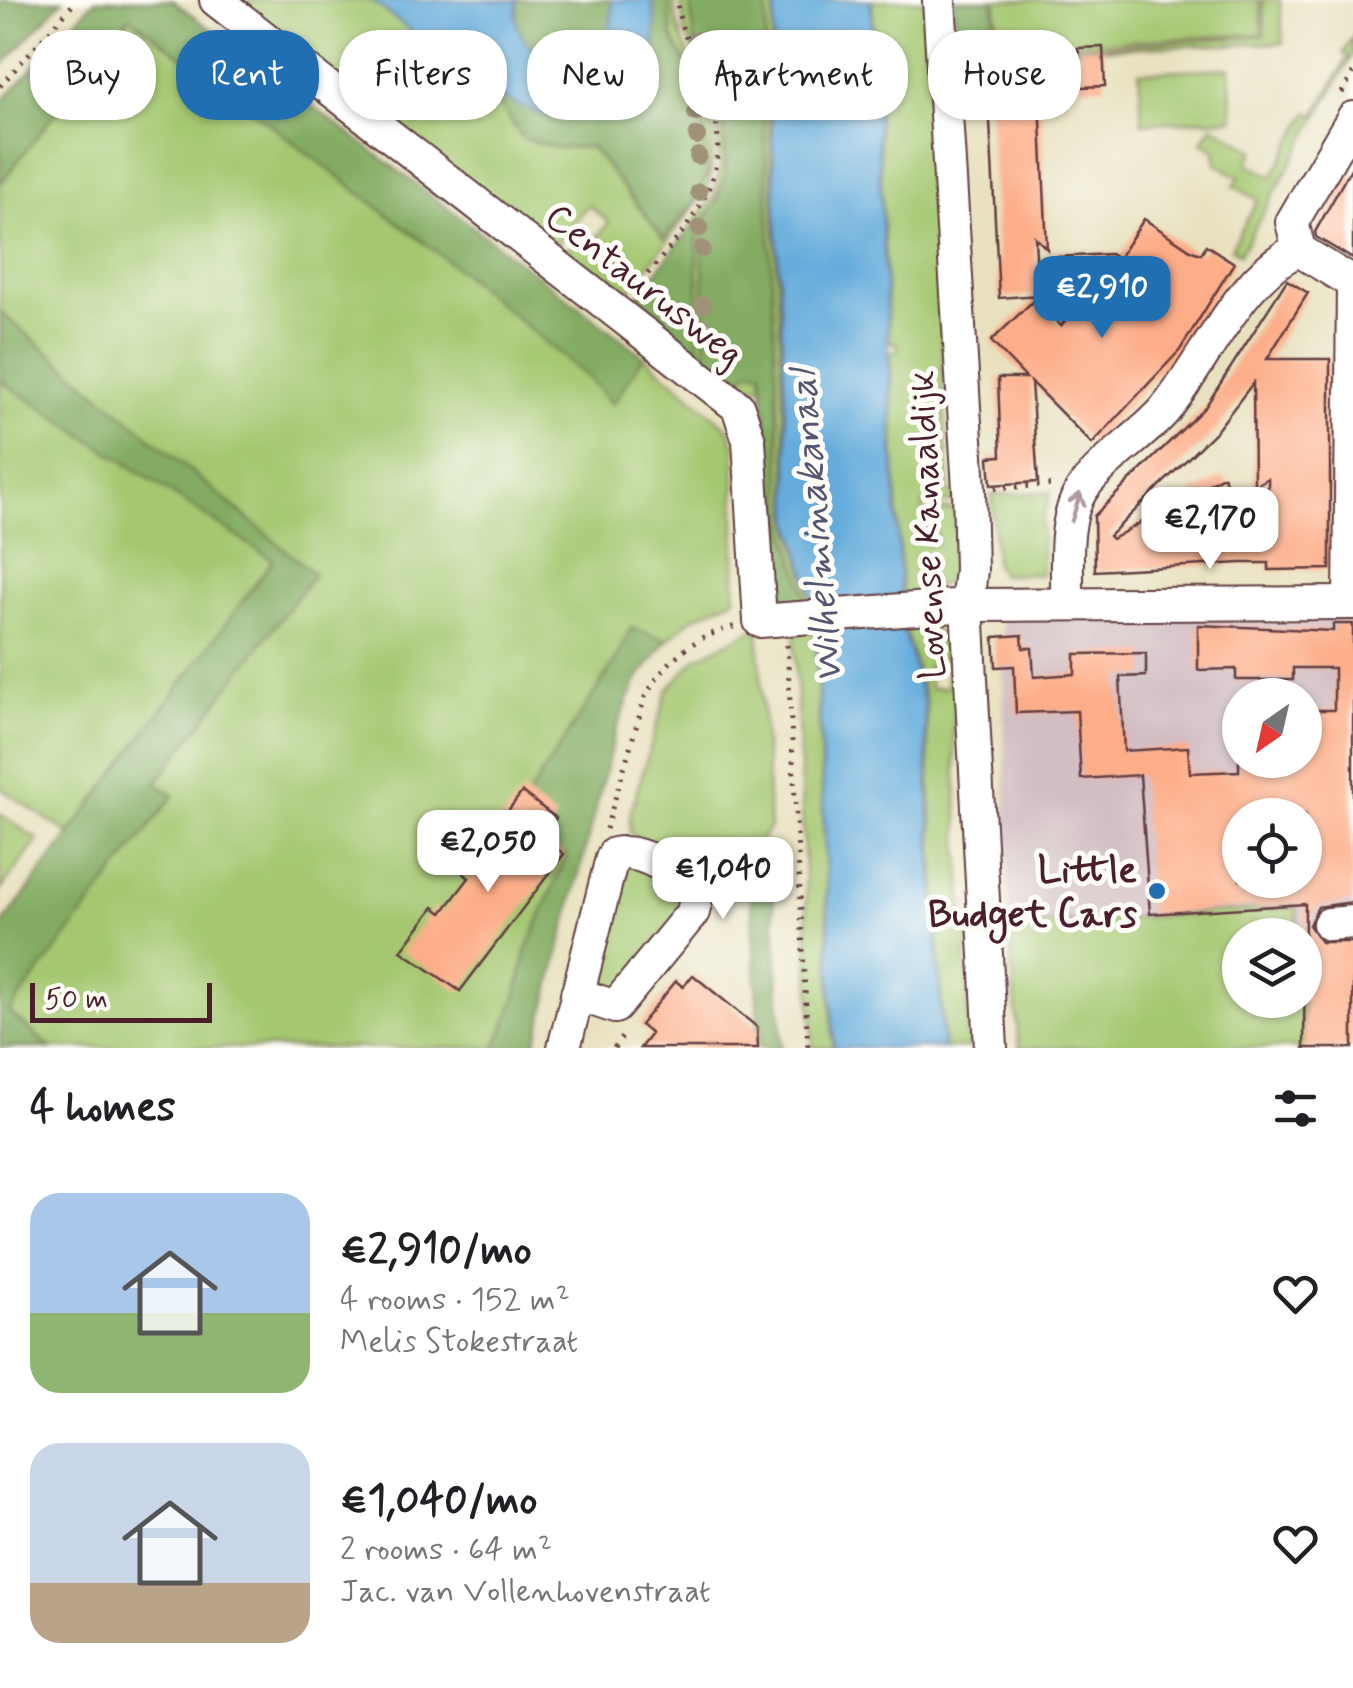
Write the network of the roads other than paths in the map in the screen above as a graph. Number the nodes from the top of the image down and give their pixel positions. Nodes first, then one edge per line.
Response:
1 (216, 0) edge
2 (939, 0) edge
3 (1353, 118) edge
4 (1295, 236) junction
5 (1353, 284) edge
6 (1067, 603) junction
7 (1352, 603) edge
8 (967, 605) junction
9 (577, 994) junction
10 (564, 1048) edge
11 (991, 1048) edge

1 - 8 street, Centaurusweg
2 - 8 street, Lovense Kanaaldijk
3 - 4 street
4 - 5 street
6 -> 4 street
5 - 7 street
6 - 7 street
6 - 8 street
8 - 11 street, Lovense Kanaaldijk
9 - 9 street
9 - 10 street

